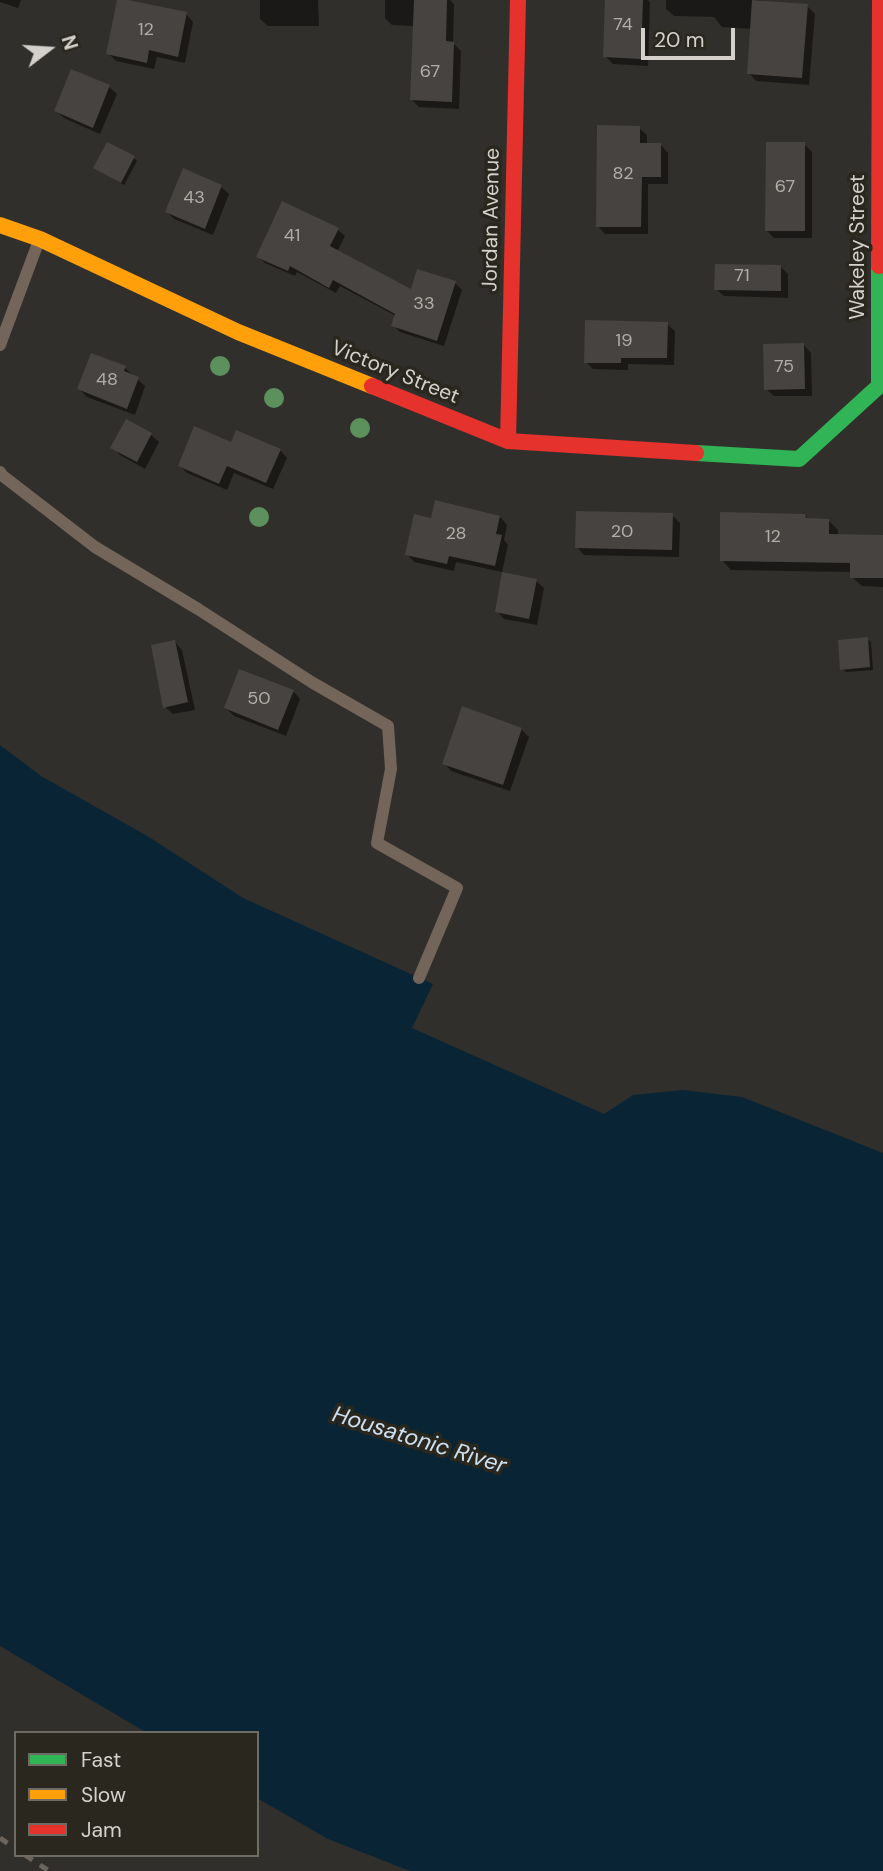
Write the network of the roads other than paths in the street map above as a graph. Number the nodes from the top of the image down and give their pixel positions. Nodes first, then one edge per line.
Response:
1 (518, 0) edge
2 (880, 0) edge
3 (0, 225) edge
4 (40, 239) junction
5 (0, 345) edge
6 (508, 441) junction
7 (799, 459) joint
8 (0, 472) edge
9 (419, 978) dead end

1 - 6 street, Jordan Avenue
2 - 7 street, Wakeley Street
3 - 4 street, Victory Street
4 - 5 lane
4 - 6 street, Victory Street
6 - 7 street, Victory Street
8 - 9 lane

